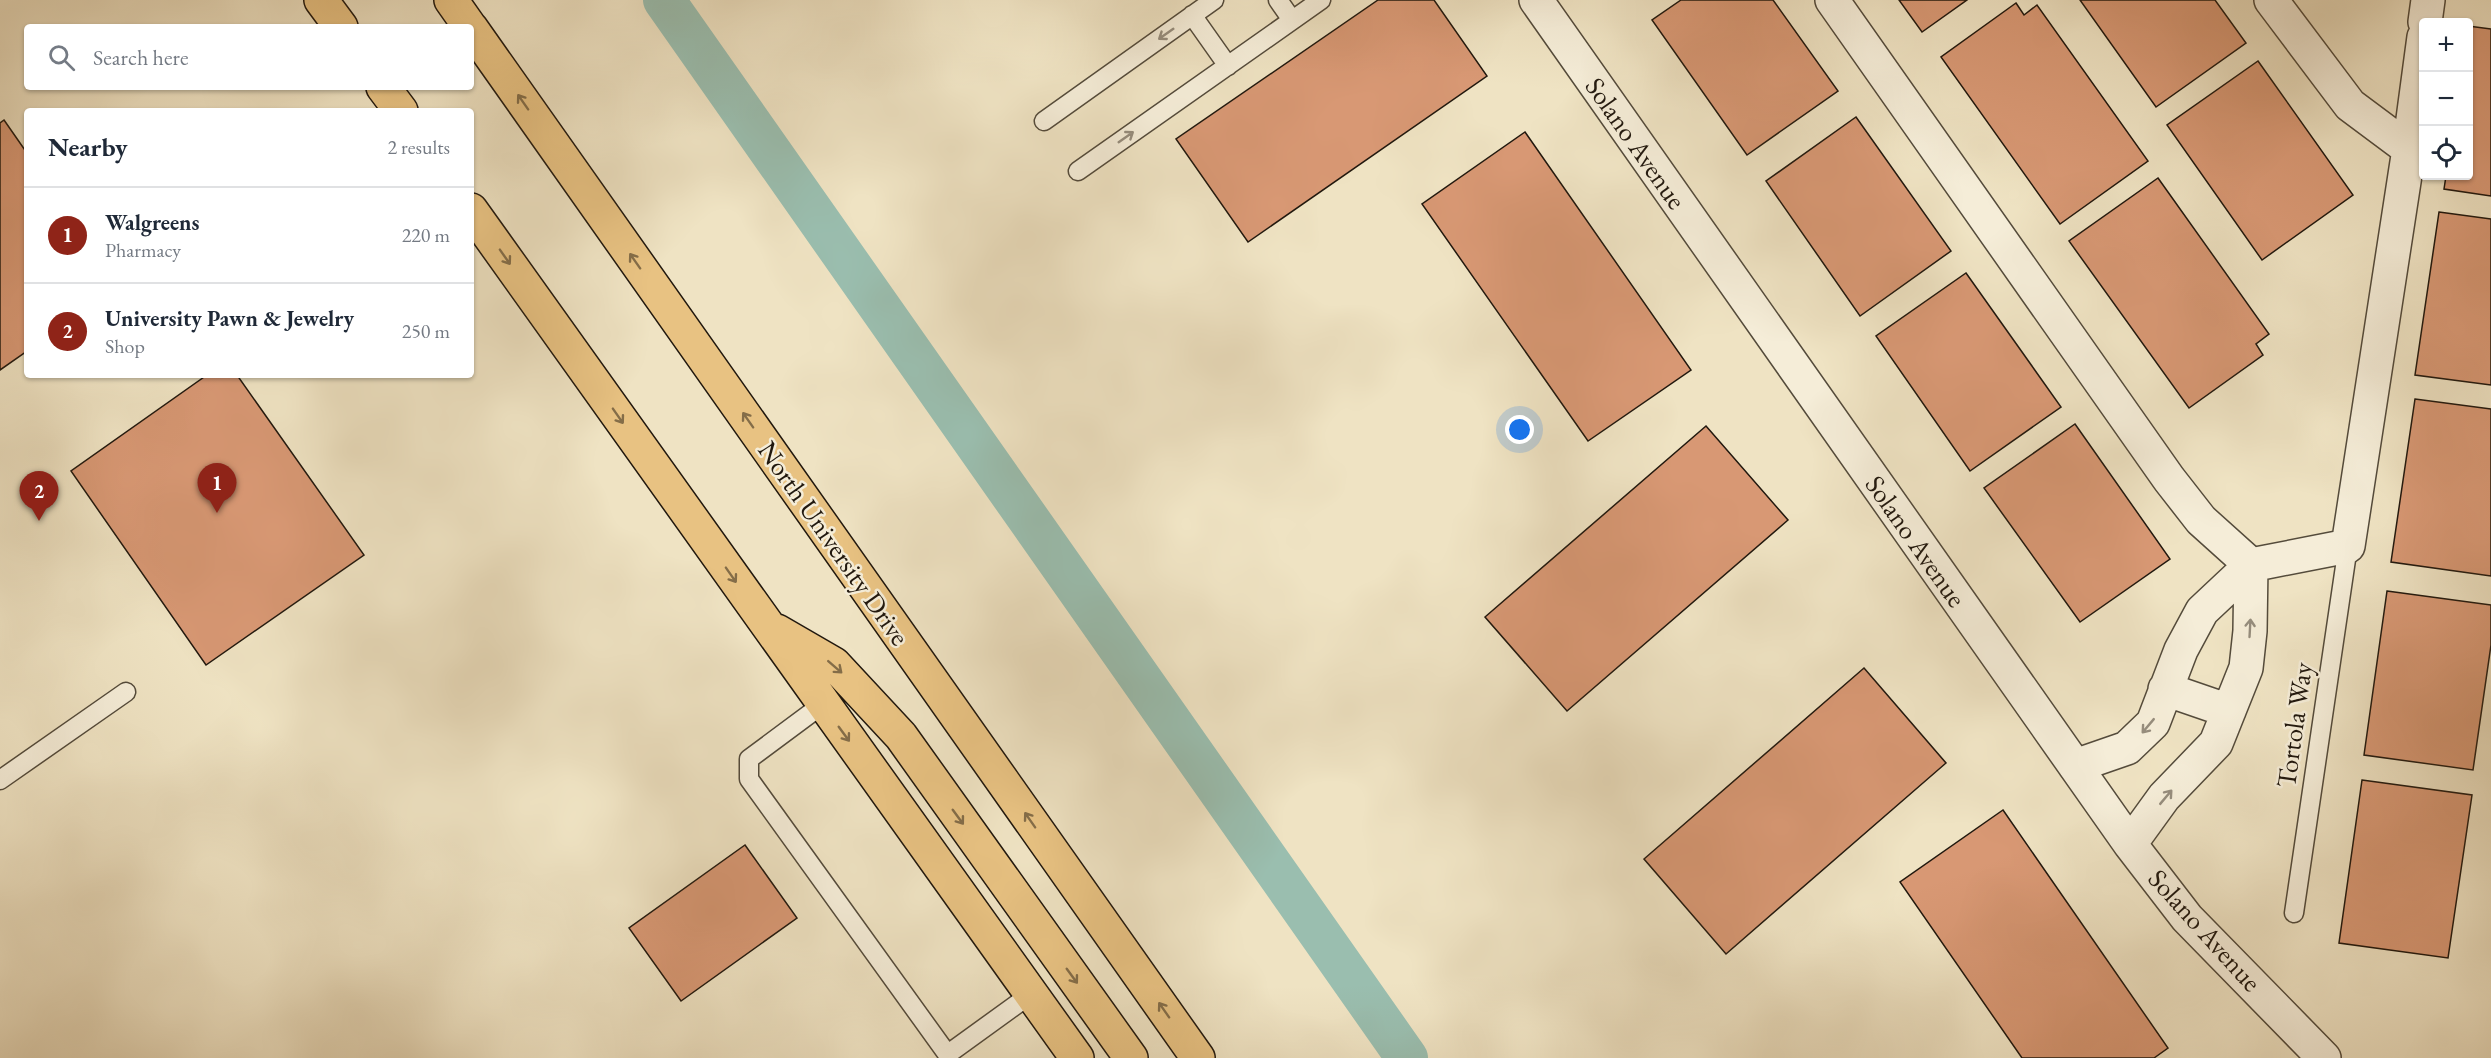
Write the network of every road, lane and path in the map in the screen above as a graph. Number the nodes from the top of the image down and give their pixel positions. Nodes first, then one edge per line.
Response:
1 (321, 0) edge
2 (451, 0) edge
3 (1214, 0) edge
4 (1278, 0) edge
5 (1321, 0) edge
6 (1536, 0) edge
7 (1832, 0) edge
8 (2271, 0) edge
9 (2428, 0) edge
10 (1192, 15) junction
11 (2426, 18) edge
12 (1292, 20) junction
13 (339, 24) edge
14 (468, 24) edge
15 (474, 32) edge
16 (1227, 66) junction
17 (2419, 72) edge
18 (386, 90) edge
19 (399, 108) edge
20 (1044, 121) dead end
21 (2409, 149) junction
22 (1078, 171) dead end
23 (474, 214) edge
24 (2348, 546) junction
25 (2251, 565) junction
26 (767, 626) junction
27 (2165, 689) junction
28 (126, 692) dead end
29 (823, 704) junction
30 (2229, 711) junction
31 (2075, 766) junction
32 (0, 780) edge
33 (2130, 844) junction
34 (2294, 913) dead end
35 (1031, 994) junction
36 (949, 1056) edge
37 (1077, 1058) edge
38 (1131, 1058) edge
39 (1198, 1058) edge
40 (2324, 1058) edge

1 - 13 main road
2 - 14 main road, North University Drive
3 - 10 lane
4 - 12 lane
5 - 12 lane
6 - 31 street, Solano Avenue
7 - 25 street
8 - 21 street
9 - 11 street
10 - 16 lane
10 -> 20 lane
12 - 16 lane
39 -> 15 main road, North University Drive
22 -> 16 lane
17 - 21 street
18 - 19 main road
21 - 24 street
23 -> 26 main road
24 - 25 street
24 - 34 lane, Tortola Way
25 - 27 street
30 -> 25 street
26 - 29 main road
26 -> 38 main road
27 - 30 street
27 -> 31 street
28 - 32 lane
29 -> 35 main road
29 - 36 lane
33 -> 30 street
31 - 33 street, Solano Avenue
33 - 40 street, Solano Avenue
35 - 36 lane
35 - 37 main road

